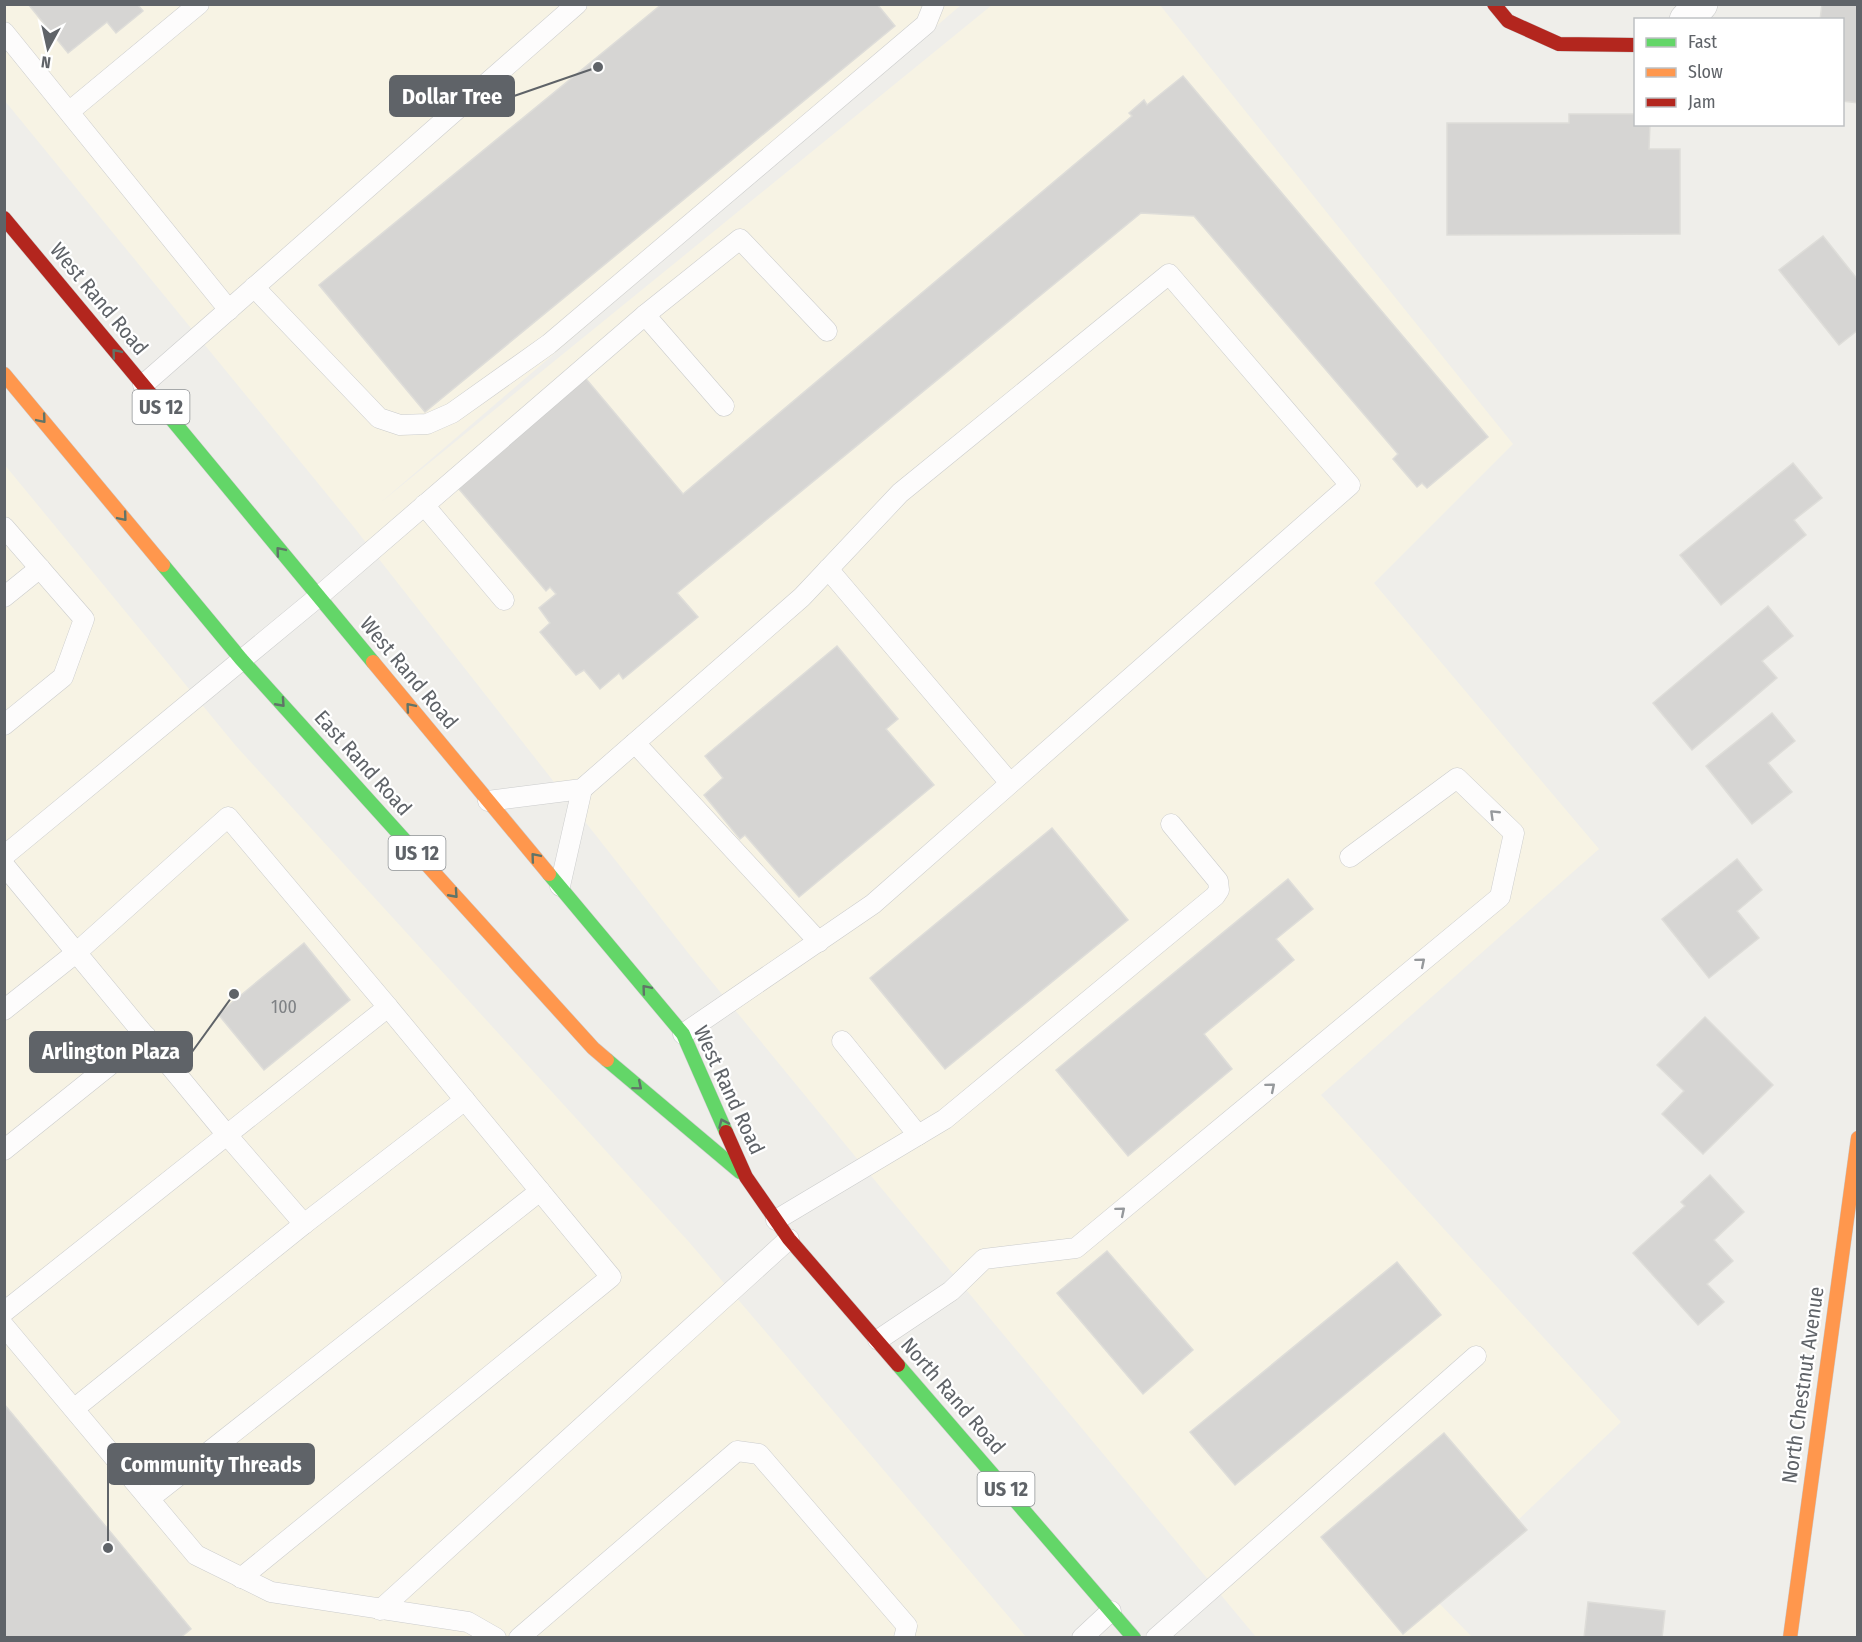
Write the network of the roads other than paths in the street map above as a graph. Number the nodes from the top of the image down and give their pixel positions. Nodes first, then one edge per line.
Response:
1 (200, 4) edge
2 (578, 4) edge
3 (934, 4) edge
4 (1494, 4) edge
5 (1701, 4) edge
6 (1688, 18) edge
7 (4, 32) edge
8 (1634, 45) edge
9 (70, 111) junction
10 (4, 218) edge
11 (254, 288) junction
12 (229, 310) junction
13 (645, 315) junction
14 (826, 332) dead end
15 (4, 374) edge
16 (143, 385) junction
17 (724, 406) dead end
18 (424, 506) junction
19 (4, 527) edge
20 (40, 568) junction
21 (828, 569) junction
22 (4, 597) edge
23 (318, 597) junction
24 (504, 600) dead end
25 (241, 659) junction
26 (4, 725) edge
27 (634, 743) junction
28 (1010, 783) junction
29 (582, 789) junction
30 (488, 801) junction
31 (1171, 824) dead end
32 (4, 856) edge
33 (1350, 857) dead end
34 (4, 865) edge
35 (560, 886) junction
36 (819, 942) junction
37 (77, 952) junction
38 (388, 1006) junction
39 (4, 1010) edge
40 (683, 1034) junction
41 (146, 1036) junction
42 (842, 1041) dead end
43 (465, 1100) junction
44 (227, 1135) junction
45 (918, 1135) junction
46 (1857, 1138) edge
47 (4, 1150) edge
48 (746, 1177) junction
49 (540, 1191) junction
50 (776, 1220) junction
51 (303, 1224) junction
52 (789, 1239) junction
53 (4, 1312) edge
54 (4, 1326) edge
55 (878, 1340) junction
56 (1476, 1356) dead end
57 (75, 1408) junction
58 (149, 1499) junction
59 (242, 1578) junction
60 (380, 1610) junction
61 (1111, 1611) junction
62 (496, 1638) edge
63 (519, 1638) edge
64 (904, 1638) edge
65 (1082, 1638) edge
66 (1134, 1638) edge
67 (1156, 1638) edge
68 (1790, 1638) edge

1 - 9 lane
2 - 11 lane
3 - 11 lane
4 - 8 main road
5 - 6 street
7 - 9 lane
9 - 12 lane
16 -> 10 main road, West Rand Road / US 12
11 - 12 lane
12 - 16 lane
13 - 14 lane
13 - 17 lane
13 - 18 lane
15 -> 25 main road, East Rand Road / US 12
23 -> 16 main road, West Rand Road / US 12
18 - 23 lane
18 - 24 lane
19 - 20 lane
20 - 22 lane
20 - 26 lane
21 - 27 lane
21 - 28 lane
21 - 28 lane
23 - 25 lane
30 -> 23 main road, West Rand Road / US 12
25 - 32 lane
25 -> 48 main road, East Rand Road / US 12
27 - 29 lane
27 - 36 lane
28 - 36 lane
29 - 30 lane
29 - 35 lane
35 -> 30 main road, West Rand Road / US 12
31 - 45 lane
55 -> 33 lane
34 - 37 lane
40 -> 35 main road, West Rand Road / US 12
36 - 40 lane
37 - 38 lane
37 - 39 lane
37 - 41 lane
38 - 43 lane
38 - 44 lane
48 -> 40 main road, West Rand Road / US 12
41 - 44 lane
41 - 47 lane
42 - 45 lane
43 - 49 lane
43 - 51 lane
44 - 51 lane
44 - 53 lane
45 - 50 lane
46 - 68 main road, North Chestnut Avenue
48 - 50 main road, North Rand Road / US 12
49 - 58 lane
49 - 59 lane
50 - 52 main road, North Rand Road / US 12
51 - 57 lane
52 - 55 main road, North Rand Road / US 12
52 - 60 lane
54 - 57 lane
55 - 61 main road, North Rand Road / US 12
56 - 67 lane
57 - 58 lane
58 - 59 lane
59 - 60 lane
60 - 62 lane
61 - 65 lane
61 - 66 main road, North Rand Road / US 12
63 - 64 lane

